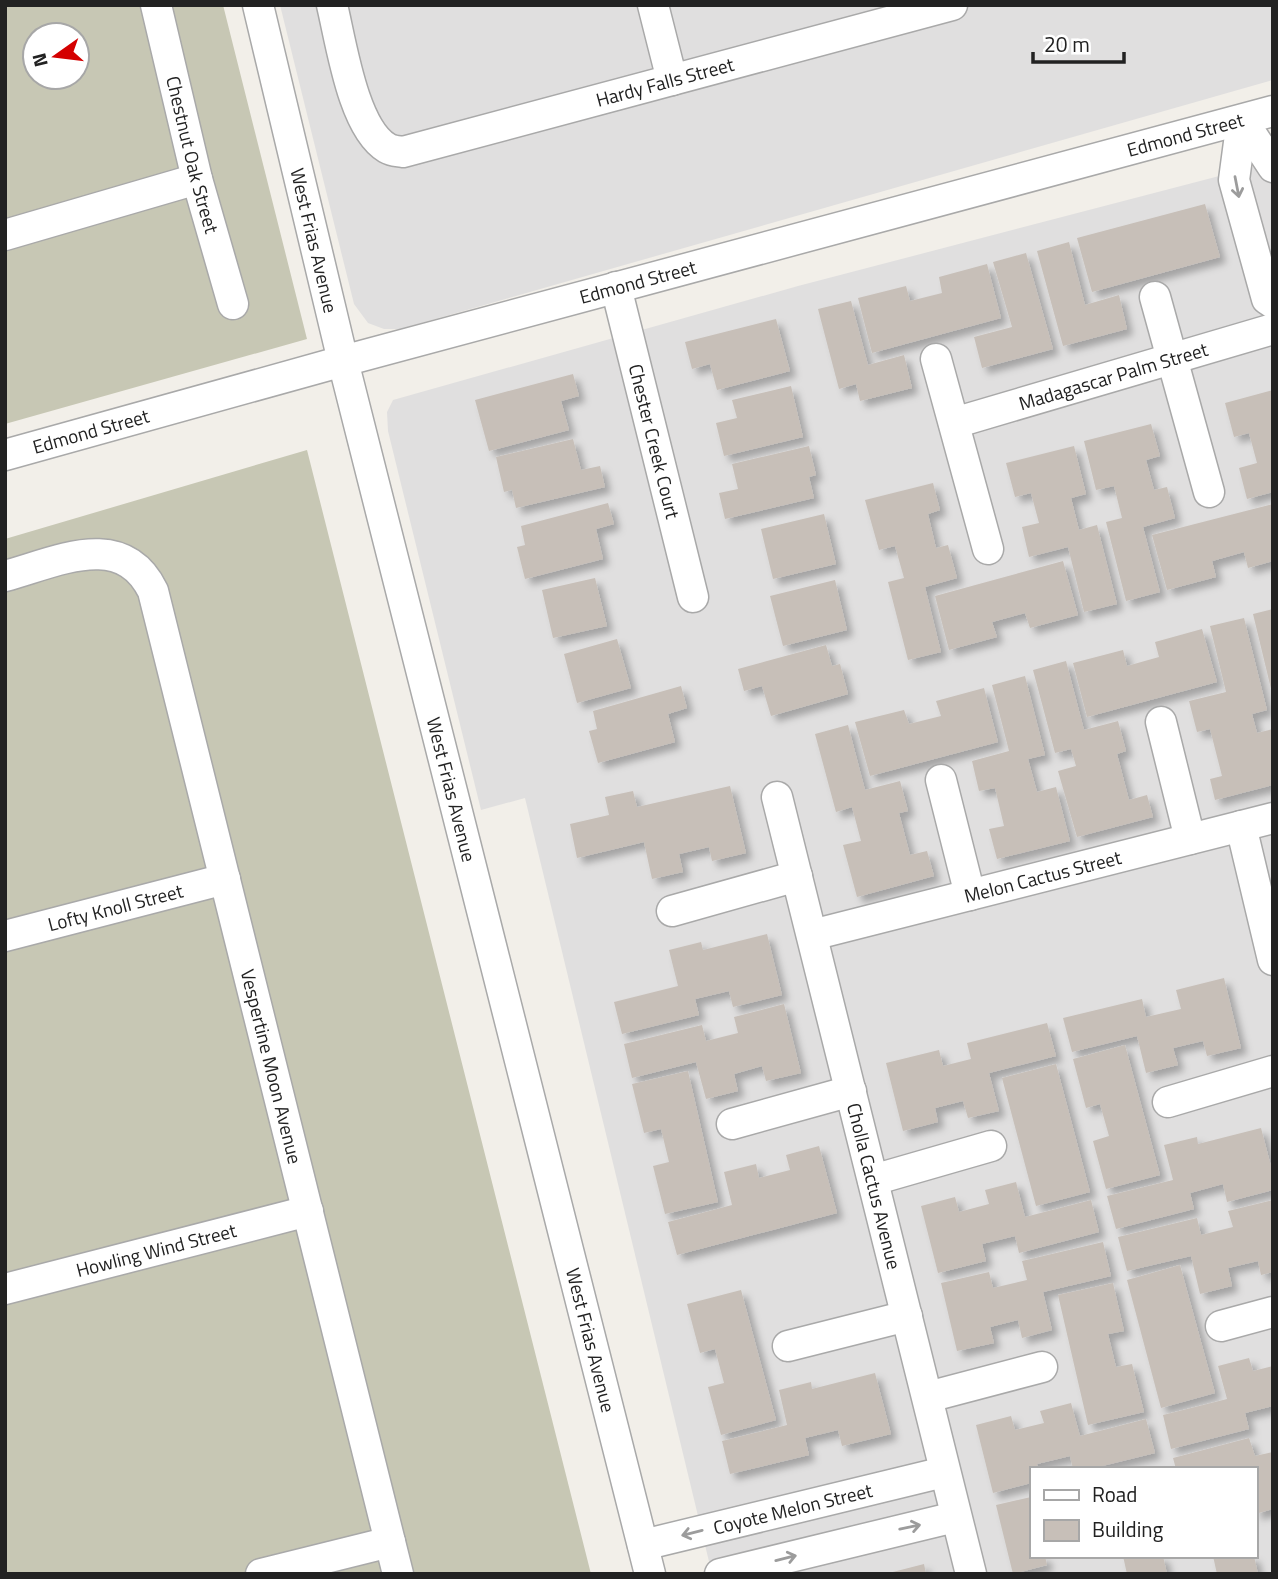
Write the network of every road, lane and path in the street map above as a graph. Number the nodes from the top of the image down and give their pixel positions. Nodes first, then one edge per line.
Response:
1 (156, 5) edge
2 (258, 5) edge
3 (332, 5) edge
4 (653, 5) edge
5 (952, 5) edge
6 (672, 80) junction
7 (1273, 111) edge
8 (1242, 120) junction
9 (1273, 167) edge
10 (197, 179) junction
11 (5, 236) edge
12 (1264, 258) edge
13 (616, 288) junction
14 (1155, 297) dead end
15 (1273, 303) edge
16 (233, 304) dead end
17 (1273, 329) edge
18 (936, 359) dead end
19 (1172, 359) junction
20 (343, 361) junction
21 (954, 424) junction
22 (5, 455) edge
23 (1209, 492) dead end
24 (988, 550) dead end
25 (5, 576) edge
26 (693, 597) dead end
27 (1161, 722) dead end
28 (942, 780) dead end
29 (777, 797) dead end
30 (1273, 818) edge
31 (1241, 826) junction
32 (1190, 839) junction
33 (797, 876) junction
34 (225, 879) junction
35 (970, 895) junction
36 (671, 911) dead end
37 (812, 935) junction
38 (5, 936) edge
39 (1273, 960) edge
40 (1273, 1071) edge
41 (851, 1091) junction
42 (1168, 1102) dead end
43 (732, 1124) dead end
44 (991, 1146) dead end
45 (873, 1180) junction
46 (308, 1211) junction
47 (5, 1289) edge
48 (1273, 1312) edge
49 (907, 1316) junction
50 (1221, 1326) dead end
51 (788, 1346) dead end
52 (1042, 1367) dead end
53 (928, 1397) junction
54 (944, 1472) junction
55 (853, 1493) junction
56 (955, 1517) junction
57 (865, 1538) junction
58 (390, 1542) junction
59 (643, 1545) junction
60 (261, 1574) edge
61 (398, 1574) edge
62 (650, 1574) edge
63 (720, 1574) edge
64 (971, 1574) edge

1 - 10 street, Chestnut Oak Street
2 - 20 street, West Frias Avenue
3 - 6 street, Hardy Falls Street
4 - 6 street
5 - 6 street, Hardy Falls Street
7 - 8 street, Edmond Street
8 - 9 street
8 -> 12 street
8 - 13 street, Edmond Street
10 - 11 street
10 - 16 street, Chestnut Oak Street
12 - 15 street
13 - 20 street, Edmond Street
13 - 26 street, Chester Creek Court
14 - 19 street
17 - 19 street, Madagascar Palm Street
18 - 21 street
19 - 21 street, Madagascar Palm Street
19 - 23 street
20 - 22 street, Edmond Street
20 - 59 street, West Frias Avenue
21 - 24 street
25 - 34 street, Vespertine Moon Avenue
27 - 32 street
28 - 35 street
29 - 33 street, Cholla Cactus Avenue
30 - 31 street, Melon Cactus Street
31 - 32 street, Melon Cactus Street
31 - 39 street
32 - 35 street, Melon Cactus Street
33 - 36 street
33 - 37 street, Cholla Cactus Avenue
34 - 38 street, Lofty Knoll Street
34 - 46 street, Vespertine Moon Avenue
35 - 37 street, Melon Cactus Street
37 - 41 street, Cholla Cactus Avenue
40 - 42 street
41 - 43 street
41 - 45 street, Cholla Cactus Avenue
44 - 45 street
45 - 49 street, Cholla Cactus Avenue
46 - 47 street, Howling Wind Street
46 - 58 street, Vespertine Moon Avenue
48 - 50 street
49 - 51 street
49 - 53 street, Cholla Cactus Avenue
52 - 53 street
53 - 54 street, Cholla Cactus Avenue
54 - 55 street, Coyote Melon Street
54 - 56 street, Cholla Cactus Avenue
55 - 57 street
55 -> 59 street, Coyote Melon Street
57 -> 56 street
56 - 64 street, Cholla Cactus Avenue
63 -> 57 street
58 - 60 street
58 - 61 street, Vespertine Moon Avenue
59 - 62 street, West Frias Avenue

